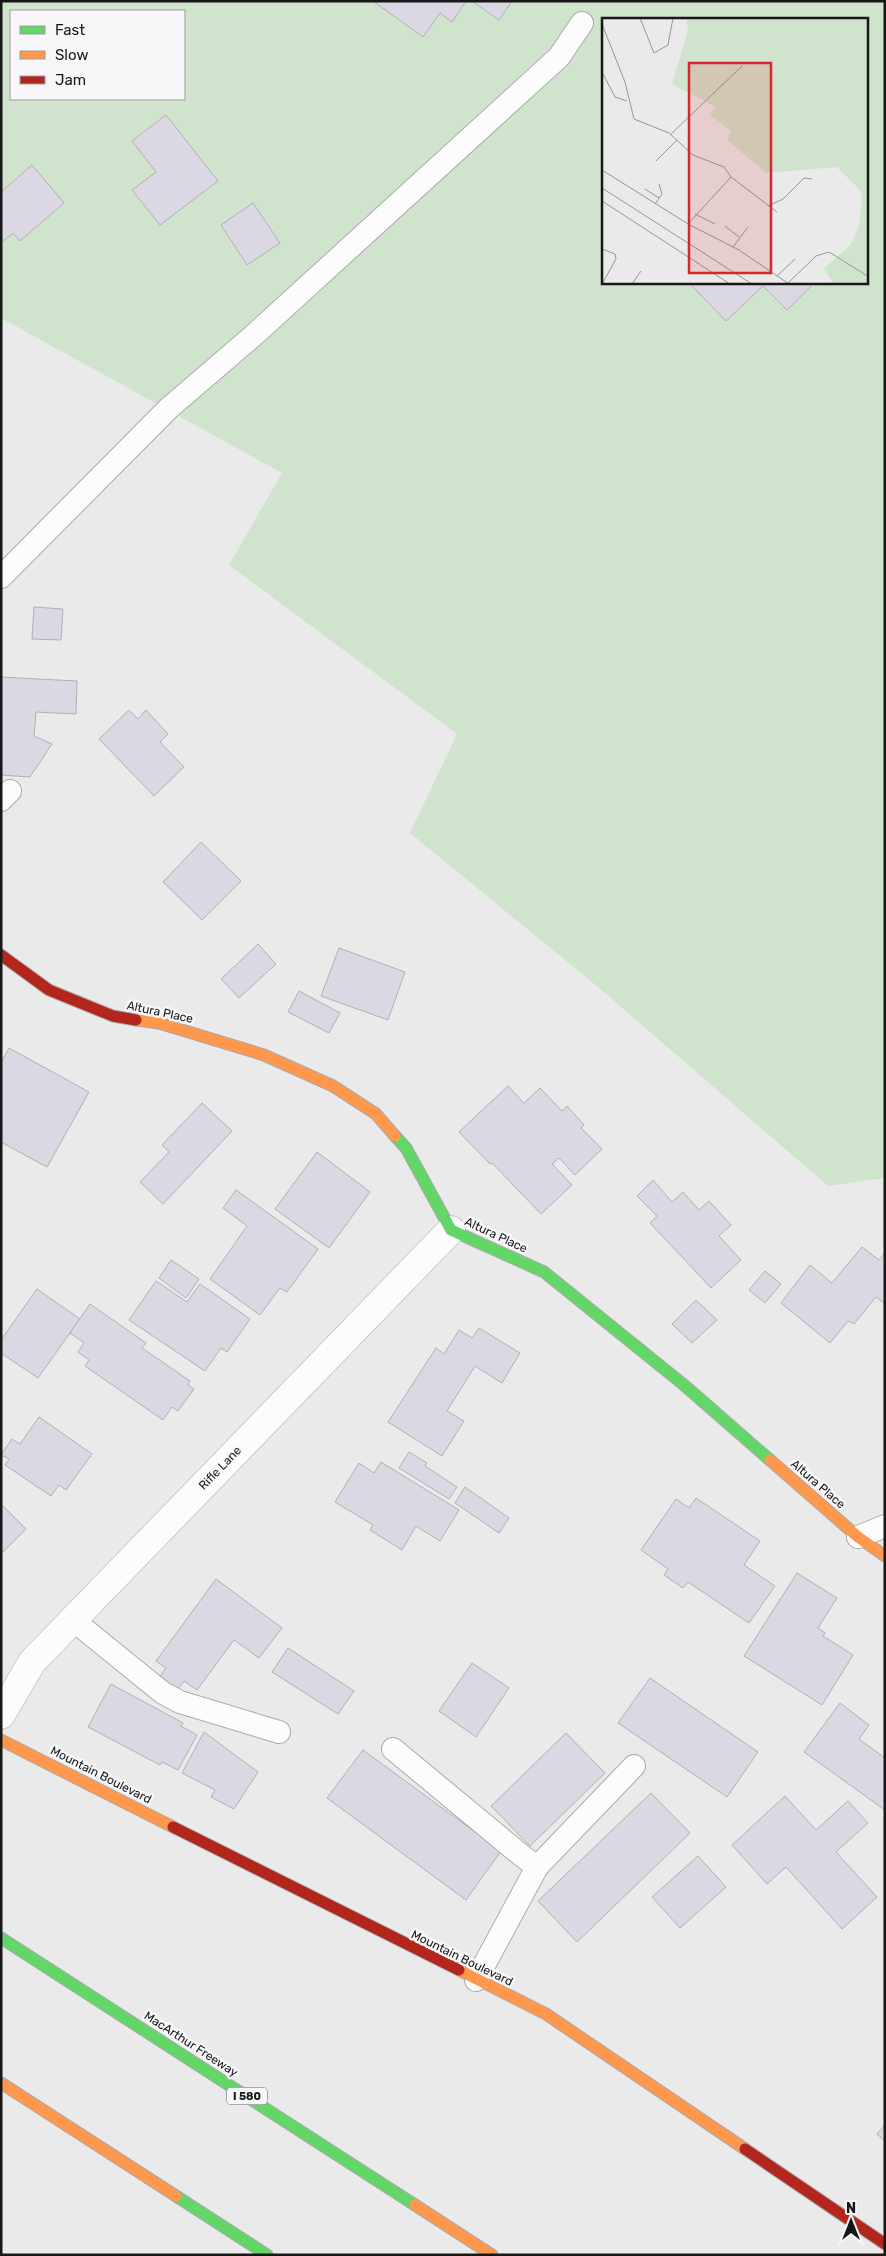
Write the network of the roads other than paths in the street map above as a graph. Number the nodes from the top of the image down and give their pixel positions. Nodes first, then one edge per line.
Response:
1 (582, 23) dead end
2 (1, 577) edge
3 (1, 955) edge
4 (451, 1230) junction
5 (885, 1526) edge
6 (858, 1538) junction
7 (885, 1556) edge
8 (73, 1620) junction
9 (1, 1715) edge
10 (279, 1732) dead end
11 (1, 1740) edge
12 (393, 1749) dead end
13 (634, 1766) dead end
14 (537, 1867) junction
15 (1, 1938) edge
16 (476, 1980) junction
17 (1, 2082) edge
18 (885, 2244) edge
19 (267, 2255) edge
20 (492, 2255) edge

1 - 2 lane
3 - 4 main road, Altura Place
4 - 6 main road, Altura Place
4 - 8 street, Rifle Lane
5 - 6 lane
6 - 7 main road, Altura Place
8 - 9 street, Rifle Lane
8 - 10 lane
11 - 16 main road, Mountain Boulevard
12 - 14 lane
13 - 14 lane
14 - 16 lane
15 - 20 main road, MacArthur Freeway / I 580
16 - 18 main road, Mountain Boulevard
17 - 19 main road

